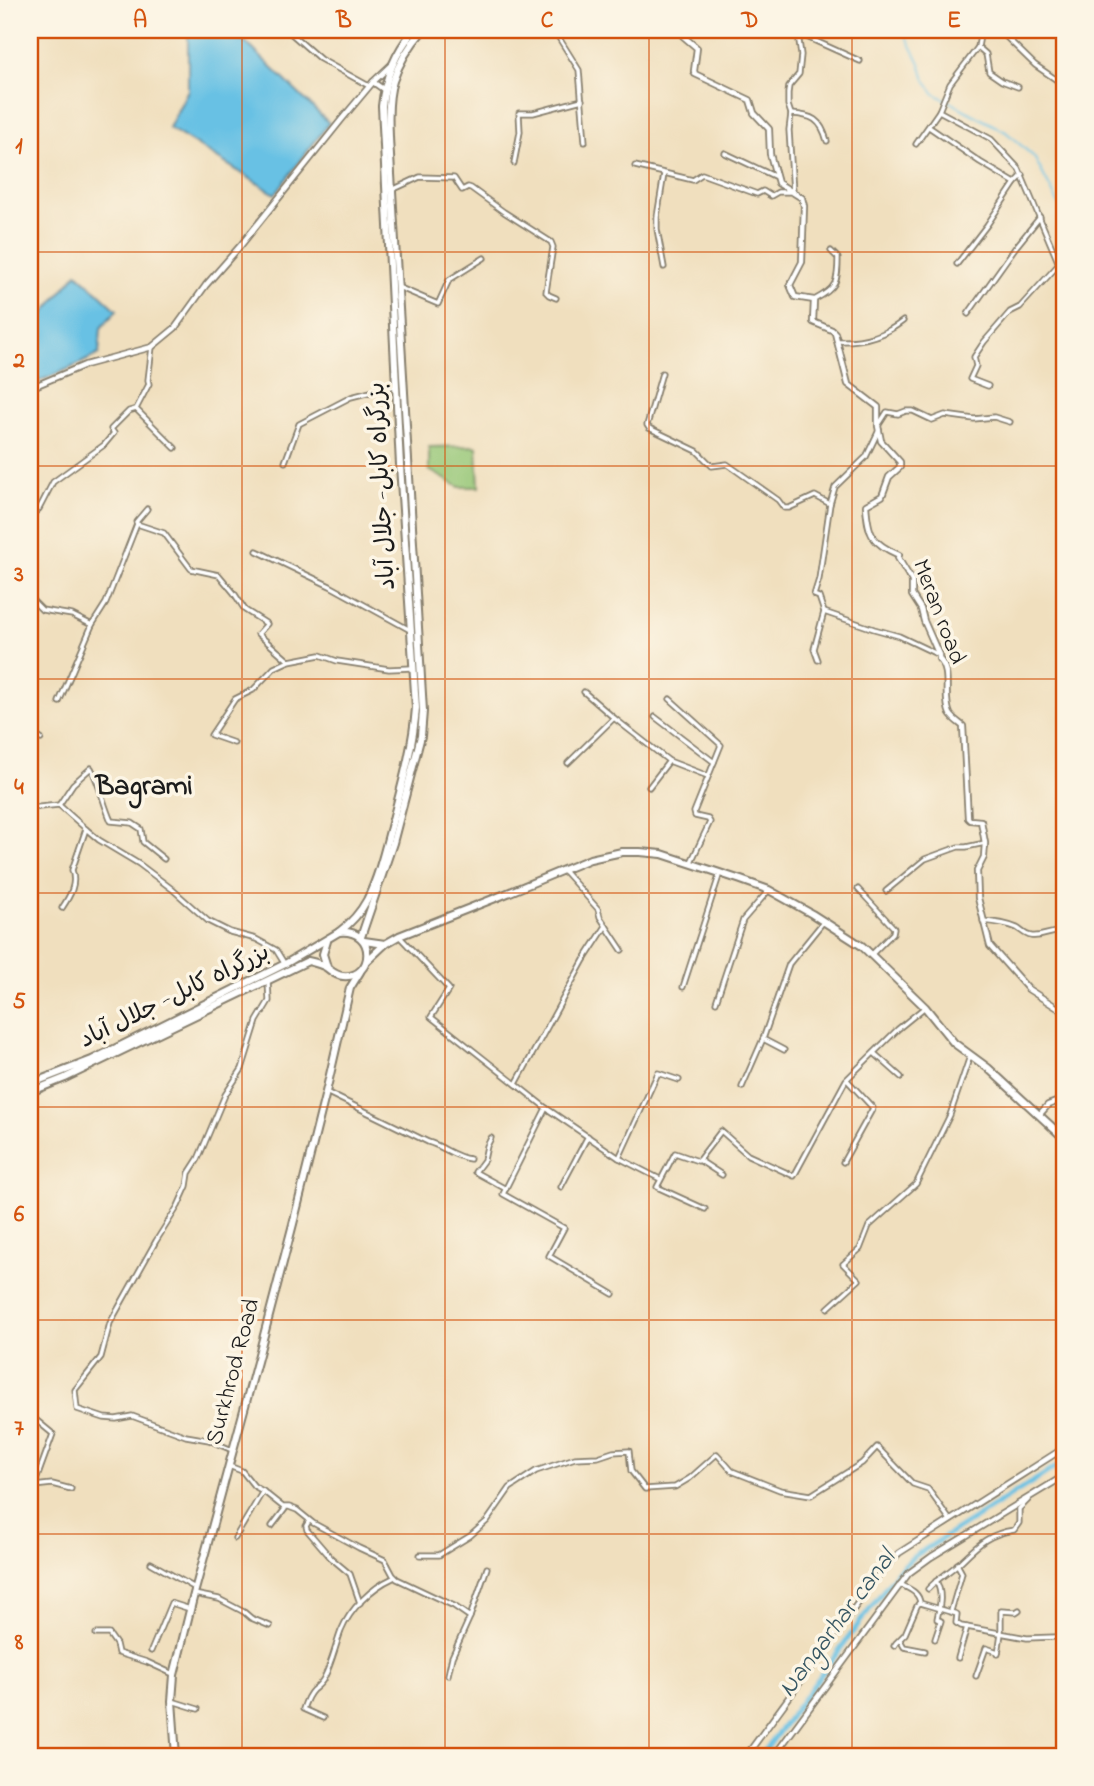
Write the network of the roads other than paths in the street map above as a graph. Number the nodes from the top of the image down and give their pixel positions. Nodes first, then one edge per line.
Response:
1 (288, 30) edge
2 (414, 30) edge
3 (423, 30) edge
4 (554, 30) edge
5 (682, 30) edge
6 (981, 30) edge
7 (999, 30) edge
8 (801, 32) edge
9 (978, 47) junction
10 (859, 61) dead end
11 (391, 64) junction
12 (371, 84) junction
13 (1064, 85) edge
14 (1018, 87) dead end
15 (383, 89) junction
16 (582, 100) junction
17 (939, 111) junction
18 (791, 114) junction
19 (929, 127) junction
20 (827, 141) dead end
21 (585, 142) dead end
22 (916, 144) dead end
23 (387, 146) junction
24 (724, 153) dead end
25 (514, 163) dead end
26 (635, 166) dead end
27 (664, 174) junction
28 (1023, 175) junction
29 (776, 177) junction
30 (1015, 183) junction
31 (392, 190) junction
32 (793, 192) junction
33 (1040, 217) junction
34 (831, 251) dead end
35 (484, 258) dead end
36 (957, 264) dead end
37 (664, 267) dead end
38 (398, 287) junction
39 (556, 298) dead end
40 (814, 300) junction
41 (395, 307) junction
42 (968, 314) dead end
43 (903, 321) dead end
44 (837, 341) junction
45 (152, 347) junction
46 (662, 373) dead end
47 (988, 386) dead end
48 (30, 388) edge
49 (399, 390) junction
50 (136, 409) junction
51 (1010, 422) dead end
52 (878, 428) junction
53 (176, 447) dead end
54 (285, 462) dead end
55 (408, 464) junction
56 (400, 465) junction
57 (830, 504) junction
58 (147, 509) dead end
59 (30, 517) edge
60 (137, 524) junction
61 (257, 551) dead end
62 (30, 598) edge
63 (824, 612) junction
64 (92, 625) junction
65 (410, 630) junction
66 (939, 655) junction
67 (818, 660) dead end
68 (289, 662) junction
69 (417, 668) junction
70 (584, 692) dead end
71 (670, 699) dead end
72 (59, 702) dead end
73 (655, 717) dead end
74 (614, 718) junction
75 (30, 732) edge
76 (41, 739) dead end
77 (234, 743) dead end
78 (669, 761) junction
79 (714, 762) junction
80 (568, 763) dead end
81 (708, 776) junction
82 (649, 787) dead end
83 (59, 805) junction
84 (30, 808) edge
85 (86, 829) junction
86 (390, 842) junction
87 (985, 843) junction
88 (164, 859) dead end
89 (690, 864) junction
90 (562, 870) junction
91 (720, 873) junction
92 (858, 889) dead end
93 (769, 890) junction
94 (886, 891) dead end
95 (62, 908) dead end
96 (824, 921) junction
97 (983, 921) junction
98 (606, 926) junction
99 (1064, 932) edge
100 (337, 934) junction
101 (399, 936) junction
102 (362, 939) junction
103 (385, 944) junction
104 (622, 950) dead end
105 (872, 954) junction
106 (367, 961) junction
107 (285, 964) junction
108 (327, 968) junction
109 (360, 971) junction
110 (338, 975) junction
111 (268, 979) junction
112 (683, 987) dead end
113 (348, 998) junction
114 (716, 1002) dead end
115 (925, 1007) junction
116 (1064, 1012) edge
117 (763, 1039) junction
118 (784, 1050) dead end
119 (874, 1053) junction
120 (970, 1056) junction
121 (901, 1077) dead end
122 (679, 1080) dead end
123 (846, 1080) junction
124 (30, 1084) edge
125 (516, 1084) junction
126 (742, 1087) dead end
127 (30, 1092) edge
128 (326, 1092) junction
129 (1064, 1099) edge
130 (546, 1108) junction
131 (1039, 1115) junction
132 (588, 1136) junction
133 (491, 1138) dead end
134 (1064, 1138) edge
135 (619, 1158) junction
136 (470, 1159) dead end
137 (699, 1160) junction
138 (843, 1162) dead end
139 (722, 1175) dead end
140 (660, 1180) junction
141 (561, 1187) dead end
142 (506, 1189) junction
143 (705, 1209) dead end
144 (613, 1294) dead end
145 (828, 1308) dead end
146 (30, 1415) edge
147 (1064, 1448) edge
148 (233, 1451) junction
149 (229, 1466) junction
150 (1064, 1476) edge
151 (34, 1486) junction
152 (71, 1489) dead end
153 (263, 1491) junction
154 (1033, 1494) junction
155 (30, 1497) edge
156 (286, 1507) junction
157 (950, 1520) junction
158 (309, 1521) junction
159 (272, 1527) dead end
160 (235, 1538) dead end
161 (420, 1555) dead end
162 (151, 1563) dead end
163 (957, 1564) junction
164 (487, 1569) dead end
165 (394, 1577) junction
166 (936, 1581) junction
167 (900, 1584) junction
168 (928, 1589) dead end
169 (194, 1591) junction
170 (360, 1603) junction
171 (920, 1603) junction
172 (937, 1608) junction
173 (190, 1609) junction
174 (946, 1610) junction
175 (1019, 1610) dead end
176 (951, 1611) junction
177 (470, 1616) junction
178 (941, 1621) junction
179 (270, 1626) dead end
180 (967, 1627) junction
181 (1001, 1633) junction
182 (96, 1634) dead end
183 (1055, 1637) dead end
184 (899, 1639) junction
185 (935, 1639) dead end
186 (894, 1646) dead end
187 (151, 1651) dead end
188 (925, 1651) dead end
189 (958, 1658) dead end
190 (174, 1675) junction
191 (448, 1675) dead end
192 (976, 1676) dead end
193 (172, 1701) junction
194 (198, 1709) dead end
195 (323, 1718) dead end
196 (176, 1756) edge
197 (746, 1756) edge
198 (774, 1756) edge

1 - 12 street
2 - 11 main road, بزرگراه کابل- جلال آباد
3 - 23 main road, بزرگراه کابل- جلال آباد
4 - 16 street
5 - 29 street
6 - 9 street
7 - 13 street
8 - 10 street
8 - 18 street
9 - 14 street
9 - 17 street
11 - 12 street
11 - 15 main road, بزرگراه کابل- جلال آباد
12 - 15 street
12 - 45 street
15 - 23 main road, بزرگراه کابل- جلال آباد
16 - 21 street
16 - 25 street
17 - 19 street
17 - 28 street
18 - 20 street
18 - 32 street
19 - 22 street
19 - 30 street
23 - 31 main road, بزرگراه کابل- جلال آباد
23 - 41 main road, بزرگراه کابل- جلال آباد
24 - 29 street
26 - 27 street
27 - 32 street
27 - 37 street
28 - 30 street
28 - 33 street
29 - 32 street
30 - 36 street
31 - 38 main road, بزرگراه کابل- جلال آباد
31 - 39 street
32 - 40 street
33 - 42 street
33 - 47 street
34 - 40 street
35 - 38 street
38 - 41 main road, بزرگراه کابل- جلال آباد
40 - 44 street
41 - 49 main road, بزرگراه کابل- جلال آباد
43 - 44 street
44 - 52 street, Meran road
45 - 48 street
45 - 50 street
46 - 57 street
49 - 54 street
49 - 55 main road, بزرگراه کابل- جلال آباد
49 - 56 main road, بزرگراه کابل- جلال آباد
50 - 53 street
50 - 59 street
51 - 52 street
52 - 57 street
52 - 66 street, Meran road
55 - 56 main road
55 - 69 main road, بزرگراه کابل- جلال آباد
56 - 65 main road, بزرگراه کابل- جلال آباد
57 - 63 street
58 - 60 street
60 - 64 street
60 - 68 street
61 - 65 street
62 - 64 street
63 - 66 street
63 - 67 street
64 - 72 street
65 - 69 main road, بزرگراه کابل- جلال آباد
66 - 87 street, Meran road
68 - 69 street
68 - 77 street
69 - 86 main road, بزرگراه کابل- جلال آباد
70 - 74 street
71 - 79 street
73 - 79 street
74 - 78 street
74 - 80 street
75 - 76 street
78 - 81 street
78 - 82 street
79 - 81 street
81 - 89 street
83 - 84 street
83 - 85 street
83 - 88 street
85 - 95 street
85 - 107 street
86 - 100 main road, بزرگراه کابل- جلال آباد
86 - 102 main road, بزرگراه کابل- جلال آباد
87 - 94 street
87 - 97 street
89 - 90 main road
89 - 91 main road
90 - 98 street
90 - 101 main road
91 - 93 main road
91 - 112 street
92 - 105 street
93 - 96 main road
93 - 114 street
96 - 105 main road
96 - 117 street
97 - 99 street
97 - 116 street
98 - 104 street
98 - 125 street
100 - 102 main road
100 - 107 main road, بزرگراه کابل- جلال آباد
100 - 108 main road, بزرگراه کابل- جلال آباد
101 - 103 main road
101 - 125 street
102 - 103 main road
102 - 106 main road, بزرگراه کابل- جلال آباد
103 - 106 main road
105 - 115 main road
106 - 109 main road
107 - 124 main road, بزرگراه کابل- جلال آباد
108 - 110 main road
108 - 111 main road, بزرگراه کابل- جلال آباد
109 - 110 main road
109 - 113 main road, Surkhrod Road
110 - 113 main road
111 - 127 main road, بزرگراه کابل- جلال آباد
111 - 148 street
113 - 128 main road, Surkhrod Road
115 - 119 street
115 - 120 main road
117 - 118 street
117 - 126 street
119 - 121 street
119 - 123 street
120 - 131 main road
120 - 145 street
122 - 135 street
123 - 137 street
123 - 138 street
125 - 130 street
128 - 136 street
128 - 148 main road, Surkhrod Road
129 - 131 street
130 - 132 street
130 - 142 street
131 - 134 main road
132 - 135 street
132 - 141 street
133 - 142 street
135 - 140 street
137 - 139 street
137 - 140 street
140 - 143 street
142 - 144 street
146 - 151 street
147 - 157 street
148 - 149 main road, Surkhrod Road
149 - 153 street
149 - 169 main road, Surkhrod Road
150 - 154 street
151 - 152 street
151 - 155 street
153 - 156 street
153 - 160 street
154 - 163 street
154 - 167 street
156 - 158 street
156 - 159 street
157 - 161 street
157 - 197 street
158 - 165 street
158 - 170 street
162 - 169 street
163 - 166 street
163 - 176 street
164 - 177 street
165 - 170 street
165 - 177 street
166 - 168 street
166 - 172 street
167 - 171 street
167 - 198 street
169 - 173 main road, Surkhrod Road
169 - 179 street
170 - 195 street
171 - 172 street
171 - 184 street
172 - 174 street
172 - 178 street
173 - 187 street
173 - 190 main road, Surkhrod Road
174 - 176 street
174 - 178 street
175 - 181 street
176 - 180 street
177 - 191 street
178 - 185 street
180 - 181 street
180 - 189 street
181 - 183 street
181 - 192 street
182 - 190 street
184 - 186 street
184 - 188 street
190 - 193 main road, Surkhrod Road
193 - 194 street
193 - 196 main road, Surkhrod Road

